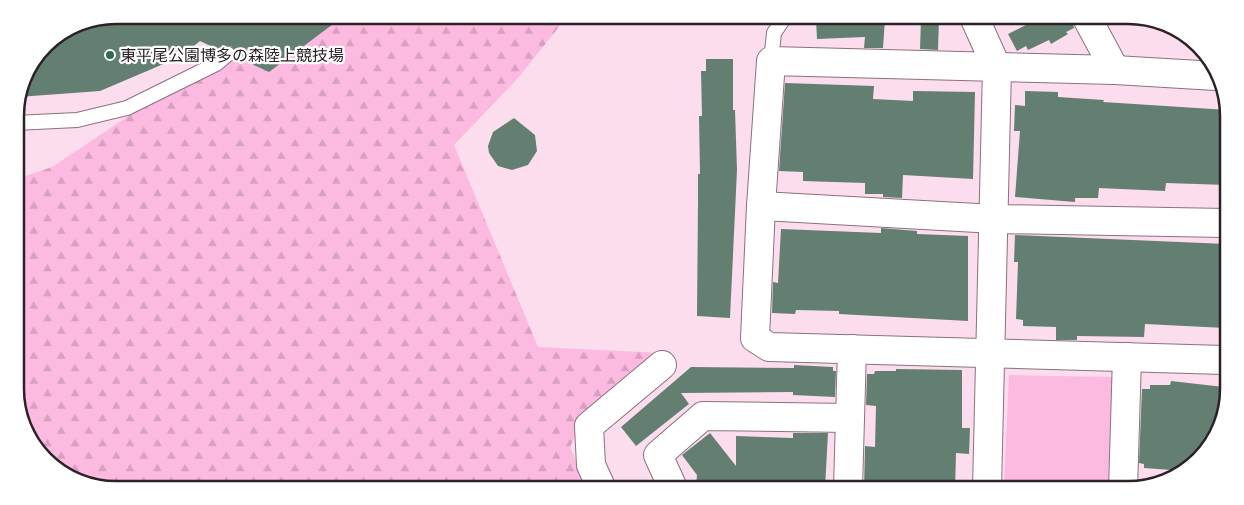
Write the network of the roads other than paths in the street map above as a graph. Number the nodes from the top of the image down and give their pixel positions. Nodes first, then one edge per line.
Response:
1 (780, 24) edge
2 (977, 24) edge
3 (1090, 24) edge
4 (228, 54) dead end
5 (771, 61) junction
6 (997, 68) junction
7 (1114, 70) junction
8 (1211, 76) edge
9 (24, 123) edge
10 (761, 206) junction
11 (995, 218) junction
12 (1220, 223) edge
13 (852, 349) junction
14 (991, 354) junction
15 (1127, 357) junction
16 (1220, 360) edge
17 (662, 365) dead end
18 (850, 418) junction
19 (598, 481) edge
20 (670, 481) edge
21 (848, 481) edge
22 (987, 481) edge
23 (1123, 481) edge

1 - 5 lane
2 - 6 street
3 - 7 street
4 - 9 lane
5 - 6 street
5 - 10 street
6 - 7 street
6 - 11 street
7 - 8 street
10 - 11 street
10 - 13 street
11 - 12 street
11 - 14 street
13 - 14 street
13 - 18 street
14 - 15 street
14 - 22 street
15 - 16 street
15 - 23 street
17 - 19 street
18 - 20 street
18 - 21 street

